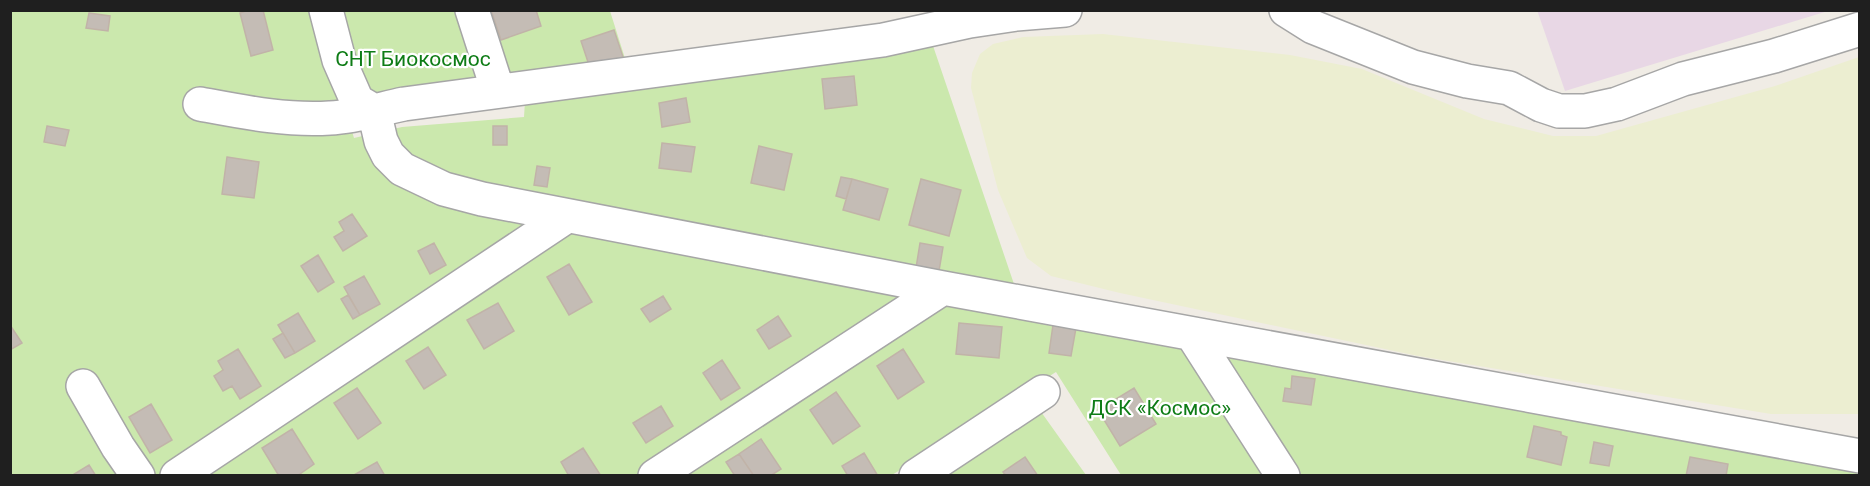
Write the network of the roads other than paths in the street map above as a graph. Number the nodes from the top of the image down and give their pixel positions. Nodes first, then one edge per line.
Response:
1 (326, 10) edge
2 (471, 10) edge
3 (1065, 10) edge
4 (1286, 10) edge
5 (1860, 29) edge
6 (498, 91) junction
7 (200, 104) dead end
8 (374, 111) junction
9 (567, 216) junction
10 (943, 288) junction
11 (1192, 334) junction
12 (83, 386) dead end
13 (1043, 392) dead end
14 (1860, 456) edge
15 (138, 476) edge
16 (177, 476) edge
17 (655, 476) edge
18 (916, 476) edge
19 (1283, 476) edge

1 - 8 street
2 - 6 street
3 - 6 street
4 - 5 street
6 - 8 street
7 - 8 street
8 - 9 street
9 - 10 street
9 - 16 street
10 - 11 street
10 - 17 street
11 - 14 street
11 - 19 street
12 - 15 street
13 - 18 street

